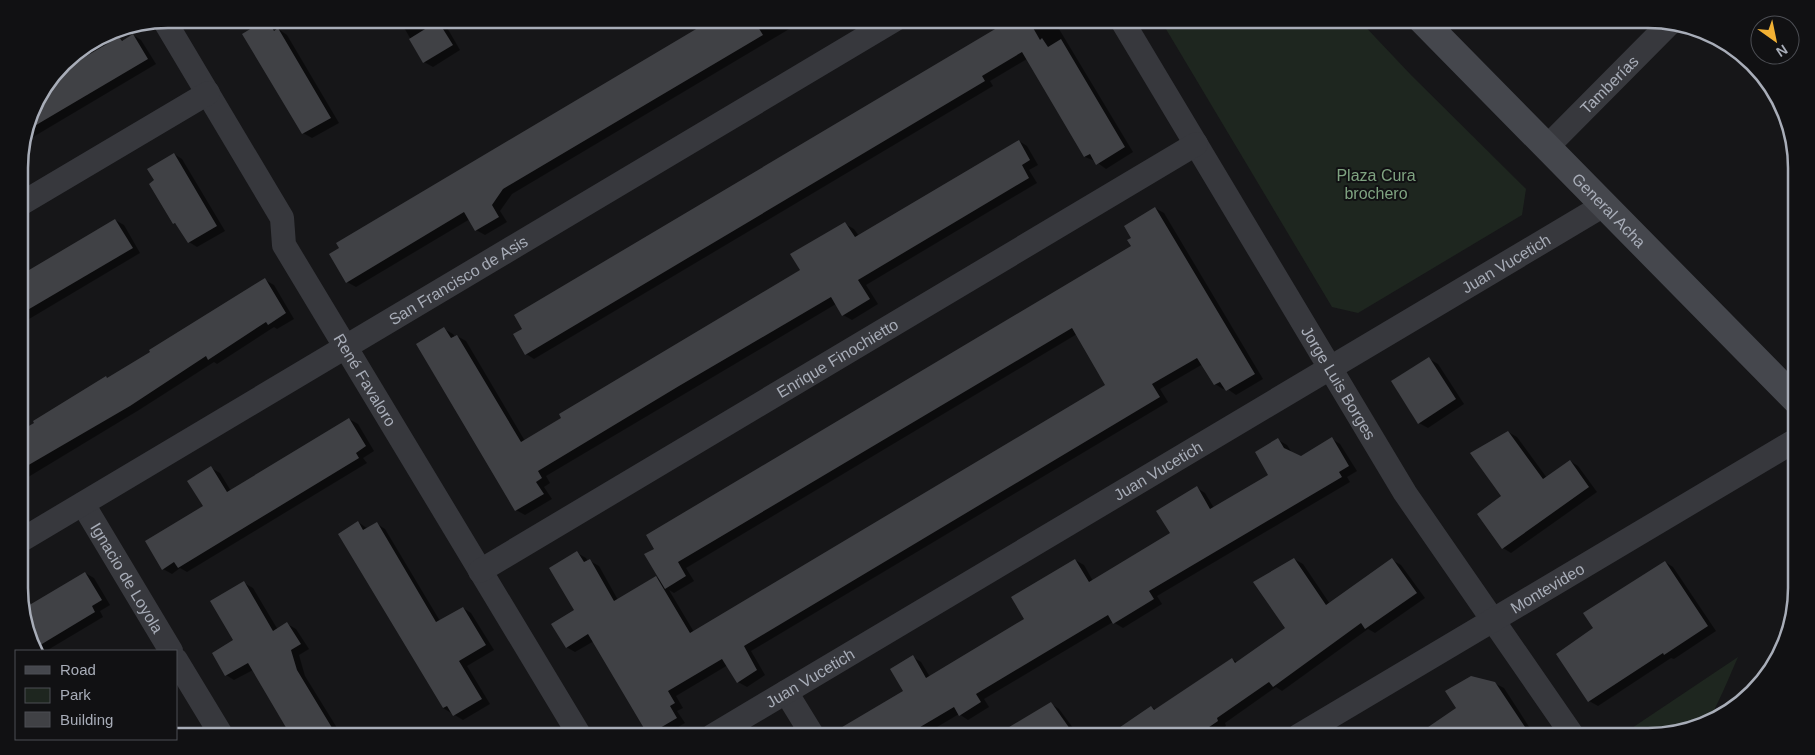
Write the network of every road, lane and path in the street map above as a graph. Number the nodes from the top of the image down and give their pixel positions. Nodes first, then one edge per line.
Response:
1 (169, 28) edge
2 (865, 28) edge
3 (1126, 28) edge
4 (1430, 28) edge
5 (1664, 29) edge
6 (208, 93) junction
7 (1196, 144) junction
8 (1547, 147) junction
9 (28, 200) edge
10 (1604, 205) junction
11 (346, 347) junction
12 (1330, 369) junction
13 (1788, 392) edge
14 (1788, 445) edge
15 (83, 504) junction
16 (28, 536) edge
17 (480, 571) junction
18 (1493, 620) junction
19 (170, 650) edge
20 (178, 663) edge
21 (786, 692) junction
22 (1313, 727) edge
23 (1567, 727) edge
24 (217, 728) edge
25 (575, 728) edge
26 (726, 728) edge
27 (808, 728) edge

1 - 6 street, René Favaloro
2 - 11 street, San Francisco de Asis
3 - 7 street, Jorge Luis Borges
4 - 8 main road, General Acha
5 - 8 street, Tamberías
6 - 9 street
6 - 11 street, René Favaloro
7 - 12 street, Jorge Luis Borges
7 - 17 street, Enrique Finochietto
8 - 10 main road, General Acha
10 - 12 street, Juan Vucetich
10 - 13 main road, General Acha
11 - 15 street, San Francisco de Asis
11 - 17 street, René Favaloro
12 - 18 street, Jorge Luis Borges
12 - 21 street, Juan Vucetich
14 - 18 street, Montevideo
15 - 16 street, San Francisco de Asis
15 - 19 street, Ignacio de Loyola
17 - 25 street, René Favaloro
18 - 22 street, Montevideo
18 - 23 street, Jorge Luis Borges
20 - 24 street
21 - 26 street, Juan Vucetich
21 - 27 street

